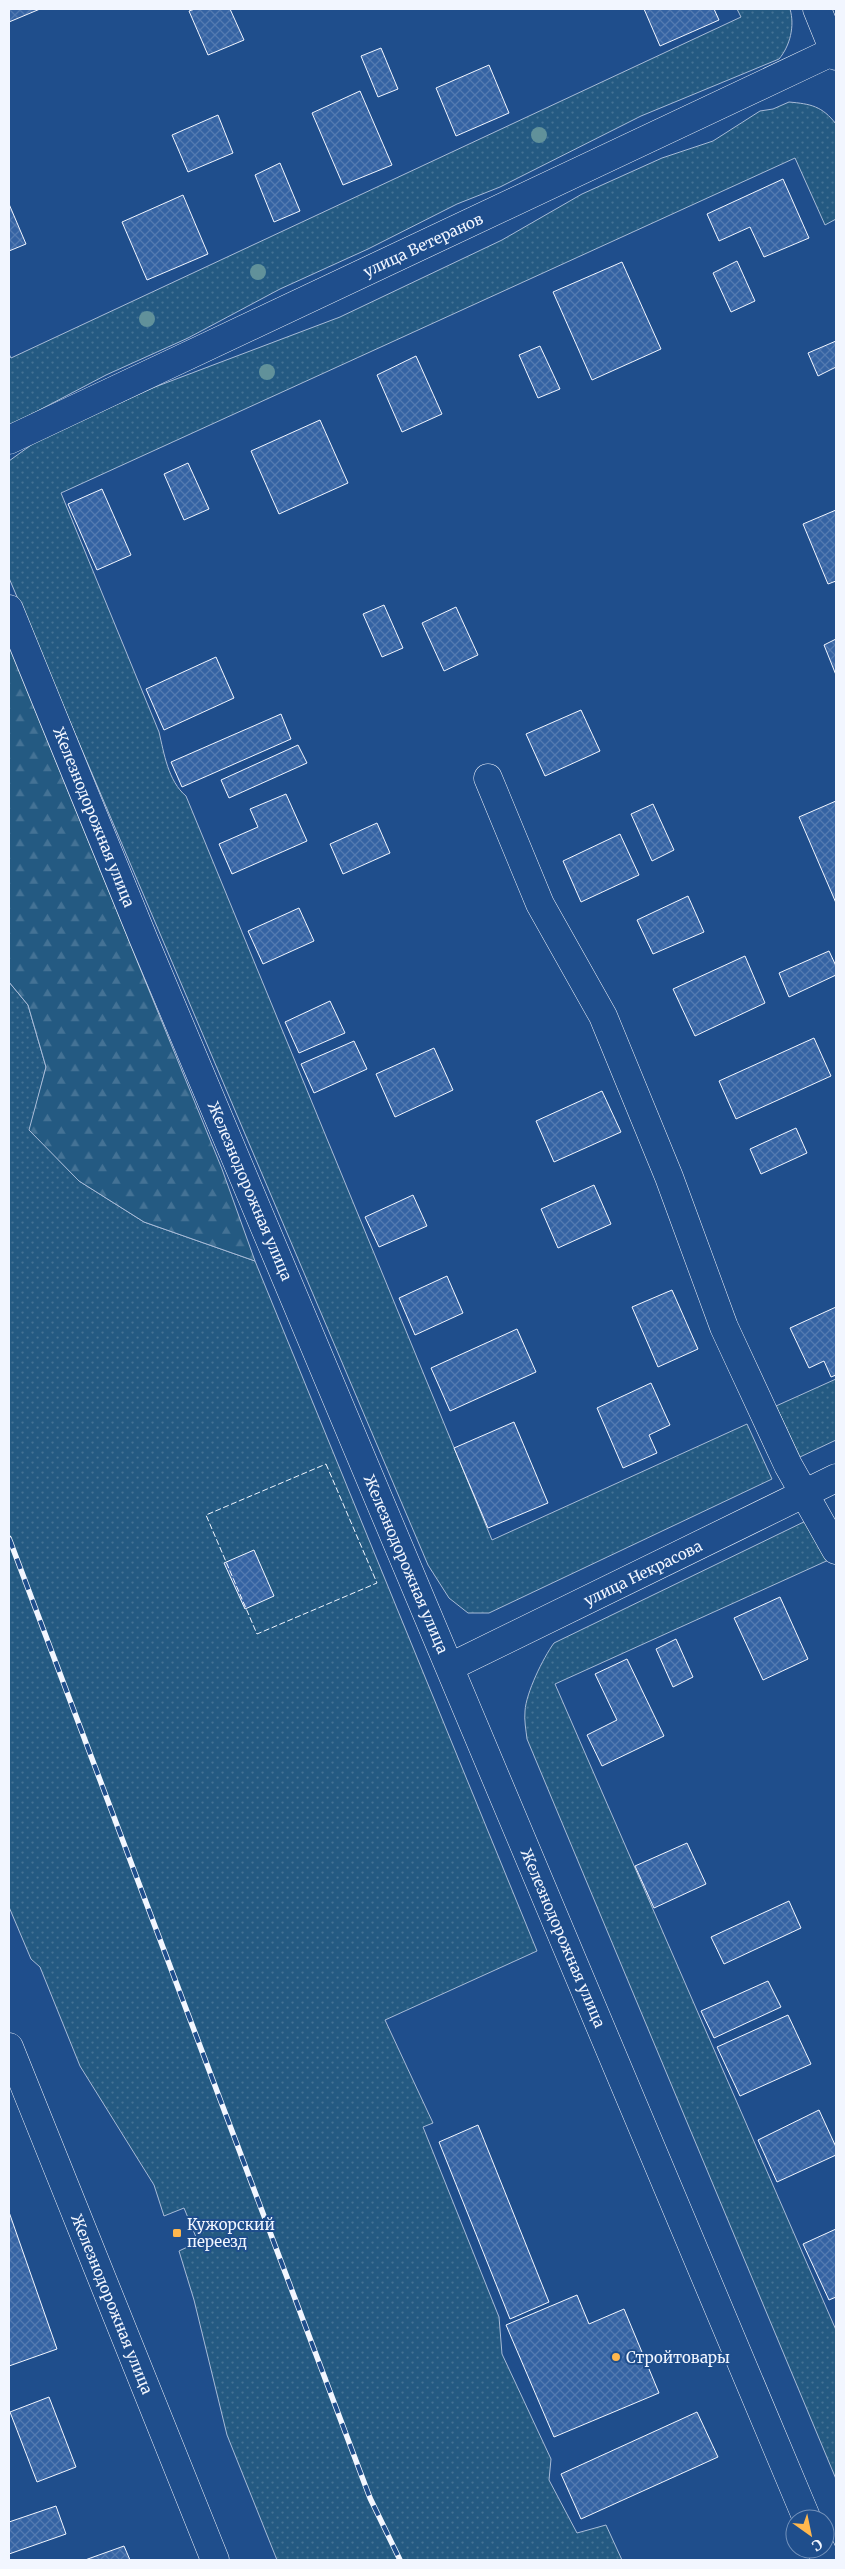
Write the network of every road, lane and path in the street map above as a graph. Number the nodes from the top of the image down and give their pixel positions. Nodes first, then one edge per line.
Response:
1 (817, 9) edge
2 (836, 52) edge
3 (9, 440) edge
4 (9, 608) edge
5 (488, 778) dead end
6 (836, 1478) edge
7 (805, 1494) junction
8 (836, 1550) edge
9 (450, 1667) junction
10 (9, 2047) edge
11 (803, 2509) edge
12 (215, 2560) edge

1 - 2 street
2 - 3 street, улица Ветеранов
4 - 9 street, Железнодорожная улица
5 - 7 street
6 - 7 street, улица Некрасова
7 - 8 street
7 - 9 street, улица Некрасова
9 - 11 street, Железнодорожная улица
10 - 12 street, Железнодорожная улица

